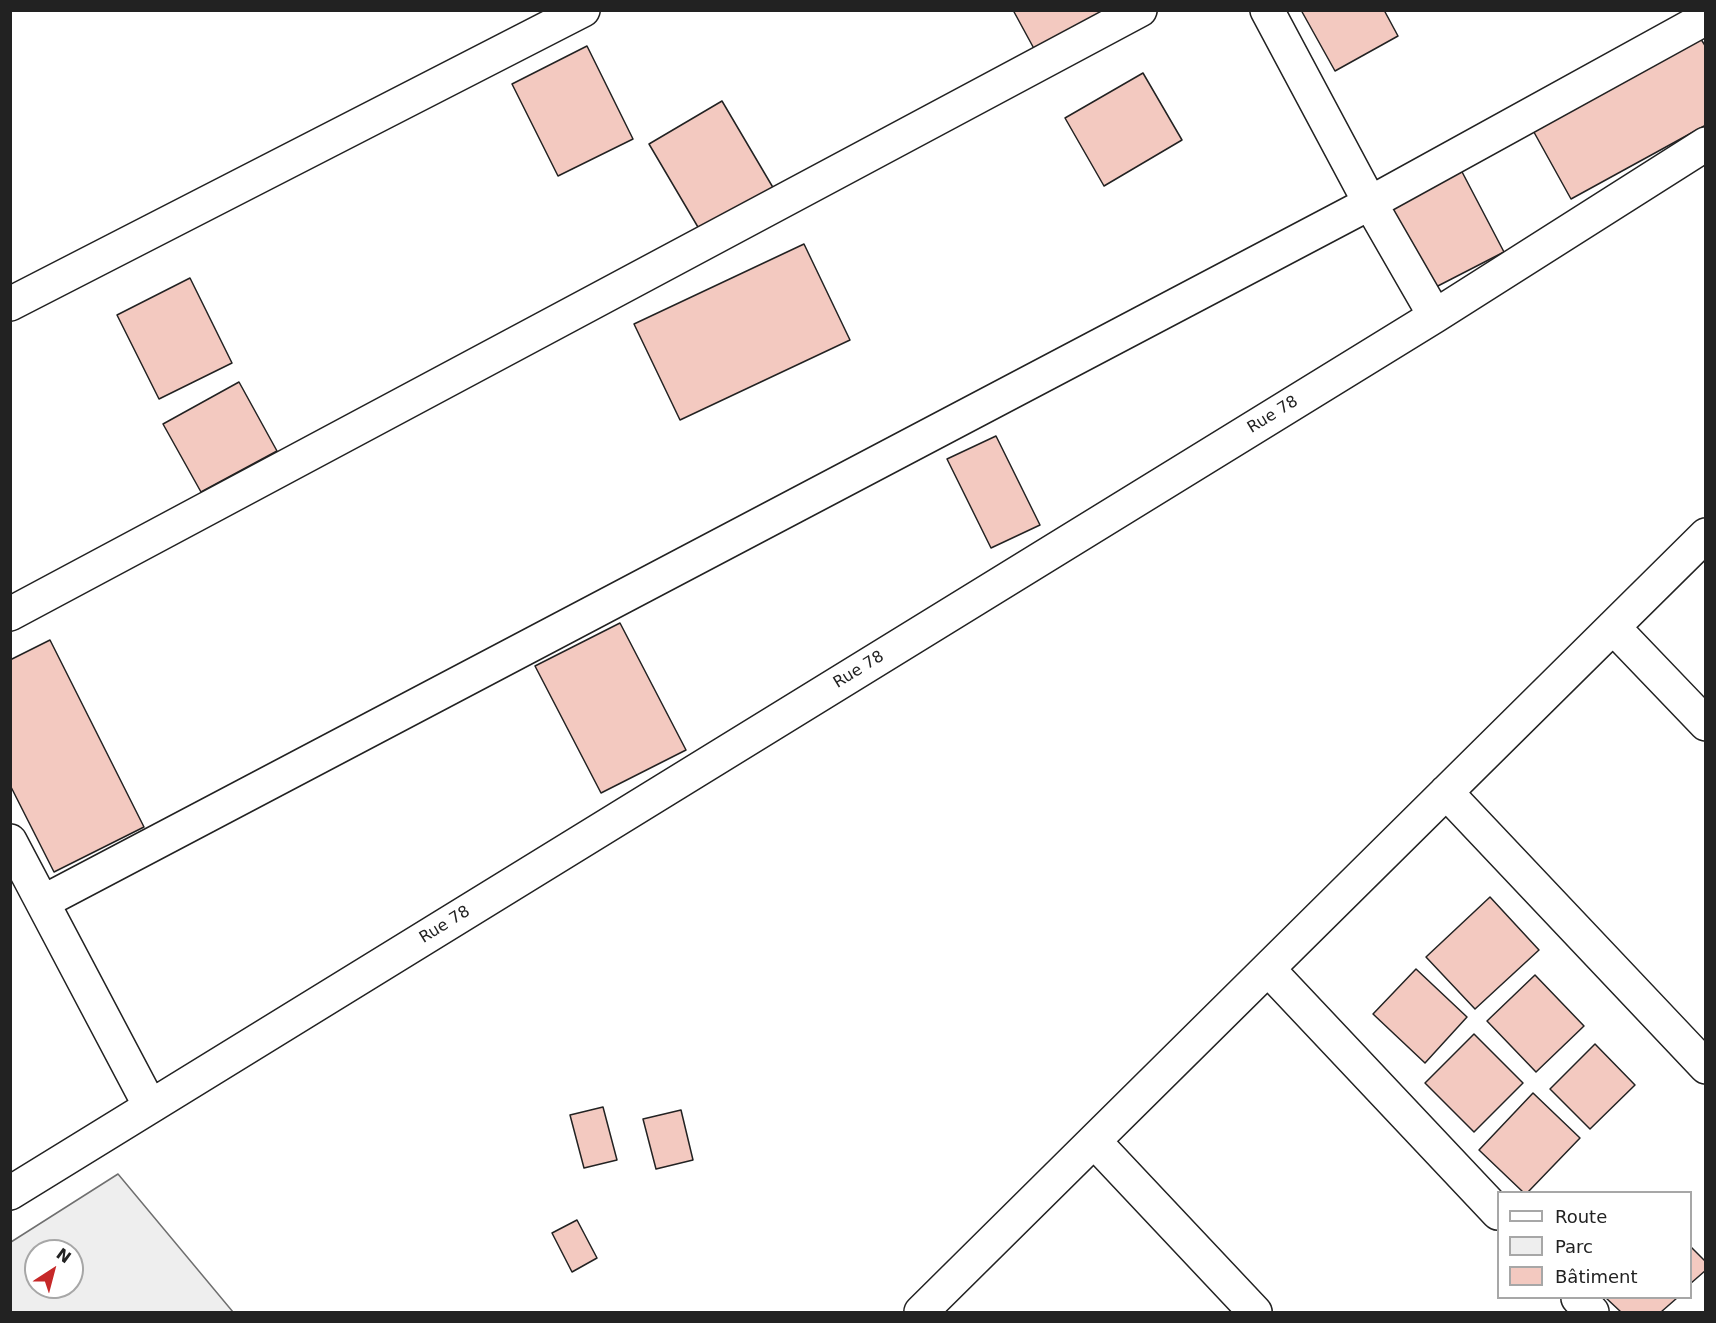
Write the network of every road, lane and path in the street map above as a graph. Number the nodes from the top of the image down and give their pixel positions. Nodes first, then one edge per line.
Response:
1 (583, 10) edge
2 (1140, 10) edge
3 (1267, 10) edge
4 (1706, 18) edge
5 (1706, 144) edge
6 (1370, 203) junction
7 (10, 304) edge
8 (1435, 316) junction
9 (1706, 535) edge
10 (10, 614) edge
11 (1613, 627) junction
12 (1706, 724) edge
13 (1446, 792) junction
14 (10, 841) edge
15 (43, 902) junction
16 (1268, 969) junction
17 (1706, 1067) edge
18 (150, 1106) junction
19 (1094, 1141) junction
20 (10, 1193) edge
21 (1497, 1212) edge
22 (1579, 1299) edge
23 (929, 1310) edge
24 (1255, 1312) edge
25 (1592, 1312) edge

1 - 7 street
2 - 10 street
3 - 6 street
4 - 6 street
5 - 8 street, Rue 78
6 - 8 street
6 - 15 street
8 - 18 street, Rue 78
9 - 11 street
11 - 12 street
11 - 13 street
13 - 16 street
13 - 17 street
14 - 15 street
15 - 18 street
16 - 19 street
16 - 21 street
18 - 20 street, Rue 78
19 - 23 street
19 - 24 street
22 - 25 street

